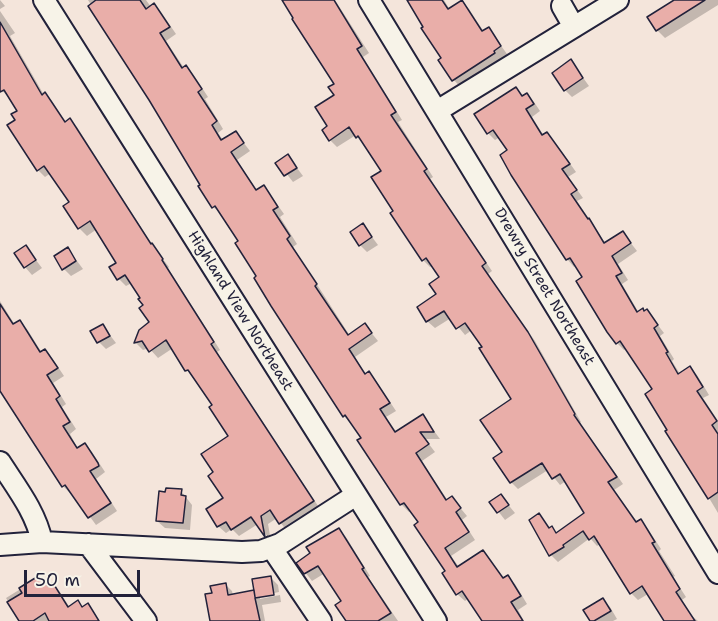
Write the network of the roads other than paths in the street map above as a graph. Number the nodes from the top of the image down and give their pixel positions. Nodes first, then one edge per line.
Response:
1 (44, 0) edge
2 (369, 0) edge
3 (618, 0) edge
4 (562, 6) dead end
5 (574, 27) junction
6 (436, 111) junction
7 (0, 462) edge
8 (356, 495) junction
9 (42, 542) junction
10 (88, 544) junction
11 (0, 545) edge
12 (271, 548) junction
13 (718, 573) edge
14 (146, 621) edge
15 (321, 621) edge
16 (436, 621) edge

1 - 8 street, Highland View Northeast
2 - 6 street, Drewry Street Northeast
3 - 5 street
4 - 5 street
5 - 6 street
6 - 13 street, Drewry Street Northeast
7 - 9 street
8 - 12 street
8 - 16 street, Highland View Northeast
9 - 10 street
9 - 11 street
10 - 12 street
10 - 14 street
12 - 15 street

